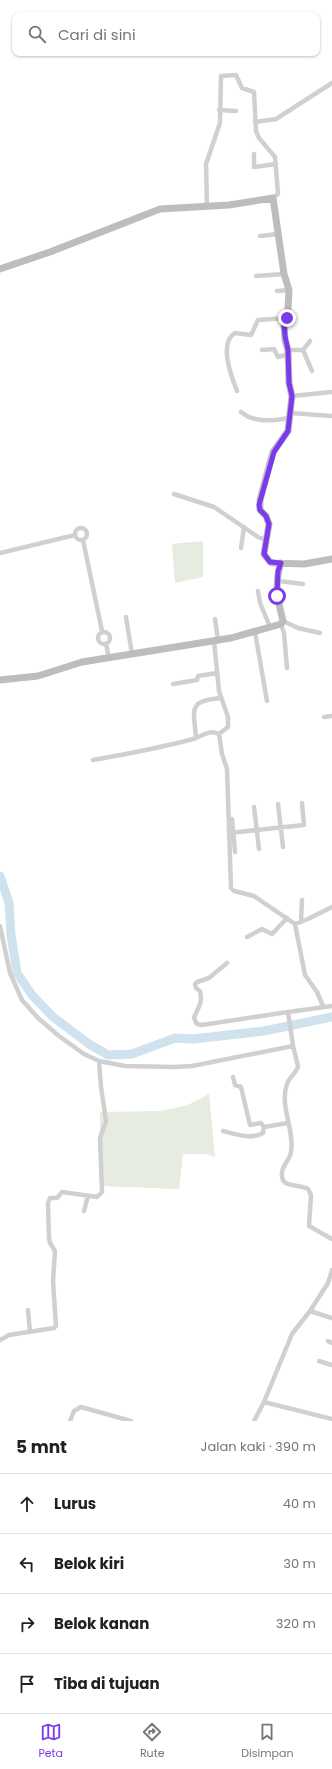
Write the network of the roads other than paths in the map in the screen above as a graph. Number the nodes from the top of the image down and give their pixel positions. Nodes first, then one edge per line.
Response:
1 (332, 84) edge
2 (219, 110) junction
3 (236, 111) dead end
4 (255, 122) junction
5 (254, 154) dead end
6 (276, 164) junction
7 (272, 198) junction
8 (207, 206) junction
9 (278, 234) junction
10 (260, 236) dead end
11 (0, 269) edge
12 (284, 274) junction
13 (256, 276) dead end
14 (289, 290) junction
15 (277, 291) dead end
16 (287, 318) junction
17 (310, 341) dead end
18 (262, 350) dead end
19 (303, 350) junction
20 (289, 352) junction
21 (312, 371) dead end
22 (238, 391) dead end
23 (332, 392) edge
24 (292, 396) junction
25 (241, 412) dead end
26 (290, 416) junction
27 (332, 416) edge
28 (174, 494) dead end
29 (244, 527) junction
30 (75, 535) junction
31 (83, 540) junction
32 (266, 540) junction
33 (241, 548) dead end
34 (0, 553) edge
35 (332, 559) edge
36 (281, 563) junction
37 (279, 580) junction
38 (303, 584) dead end
39 (258, 591) dead end
40 (126, 617) dead end
41 (215, 619) dead end
42 (282, 622) junction
43 (270, 627) junction
44 (102, 631) junction
45 (255, 632) junction
46 (320, 633) dead end
47 (216, 640) junction
48 (106, 644) junction
49 (132, 654) junction
50 (109, 658) junction
51 (287, 668) dead end
52 (217, 673) junction
53 (0, 680) edge
54 (173, 684) dead end
55 (221, 698) junction
56 (267, 702) dead end
57 (332, 716) edge
58 (324, 717) dead end
59 (219, 734) junction
60 (196, 738) junction
61 (93, 760) dead end
62 (302, 803) dead end
63 (278, 804) dead end
64 (230, 807) dead end
65 (254, 807) dead end
66 (281, 827) junction
67 (257, 830) junction
68 (231, 833) junction
69 (283, 847) dead end
70 (259, 849) dead end
71 (235, 852) dead end
72 (302, 900) dead end
73 (332, 907) edge
74 (287, 918) junction
75 (301, 922) junction
76 (295, 924) junction
77 (0, 926) edge
78 (247, 937) dead end
79 (227, 963) dead end
80 (323, 1006) junction
81 (332, 1006) edge
82 (288, 1012) junction
83 (293, 1046) junction
84 (99, 1061) junction
85 (233, 1076) dead end
86 (288, 1123) junction
87 (264, 1127) junction
88 (223, 1131) dead end
89 (88, 1196) junction
90 (84, 1211) dead end
91 (332, 1239) edge
92 (332, 1270) edge
93 (28, 1310) dead end
94 (310, 1311) junction
95 (332, 1318) edge
96 (30, 1332) junction
97 (0, 1340) edge
98 (319, 1361) dead end
99 (332, 1365) edge
100 (264, 1402) junction
101 (332, 1419) edge
102 (70, 1421) edge
103 (132, 1421) edge
104 (254, 1421) edge

1 - 4 street
2 - 3 street
2 - 4 street
2 - 8 street
4 - 6 street
5 - 6 street
6 - 7 street
7 - 8 street
7 - 9 street
8 - 11 street
9 - 10 street
9 - 12 street
12 - 13 street
12 - 14 street
14 - 15 street
14 - 16 street
16 - 20 street
16 - 22 street
17 - 19 street
18 - 20 street
19 - 20 street
19 - 21 street
20 - 24 street
23 - 24 street
24 - 26 street
25 - 26 street
26 - 27 street
26 - 32 street
28 - 29 street
29 - 32 street
29 - 33 street
30 - 31 street
30 - 31 street
30 - 34 street
31 - 44 street
32 - 36 street
35 - 36 street
36 - 37 street
37 - 38 street
37 - 42 street
39 - 43 street
40 - 49 street
41 - 47 street
42 - 43 street
42 - 46 street
42 - 51 street
43 - 45 street
44 - 48 street
44 - 48 street
45 - 47 street
45 - 56 street
47 - 49 street
47 - 52 street
48 - 50 street
49 - 50 street
50 - 53 street
52 - 54 street
52 - 55 street
55 - 59 street
55 - 60 street
57 - 58 street
59 - 60 street
59 - 68 street
60 - 61 street
62 - 66 street
63 - 66 street
64 - 68 street
65 - 67 street
66 - 67 street
66 - 69 street
67 - 68 street
67 - 70 street
68 - 71 street
68 - 74 street
72 - 75 street
73 - 75 street
74 - 76 street
74 - 78 street
75 - 76 street
76 - 80 street
77 - 84 street
79 - 82 street
80 - 81 street
80 - 82 street
82 - 83 street
83 - 84 street
83 - 86 street
84 - 89 street
85 - 87 street
86 - 87 street
86 - 91 street
87 - 88 street
89 - 90 street
89 - 96 street
92 - 94 street
93 - 96 street
94 - 95 street
94 - 100 street
96 - 97 street
98 - 99 street
100 - 101 street
100 - 104 street
102 - 103 street

